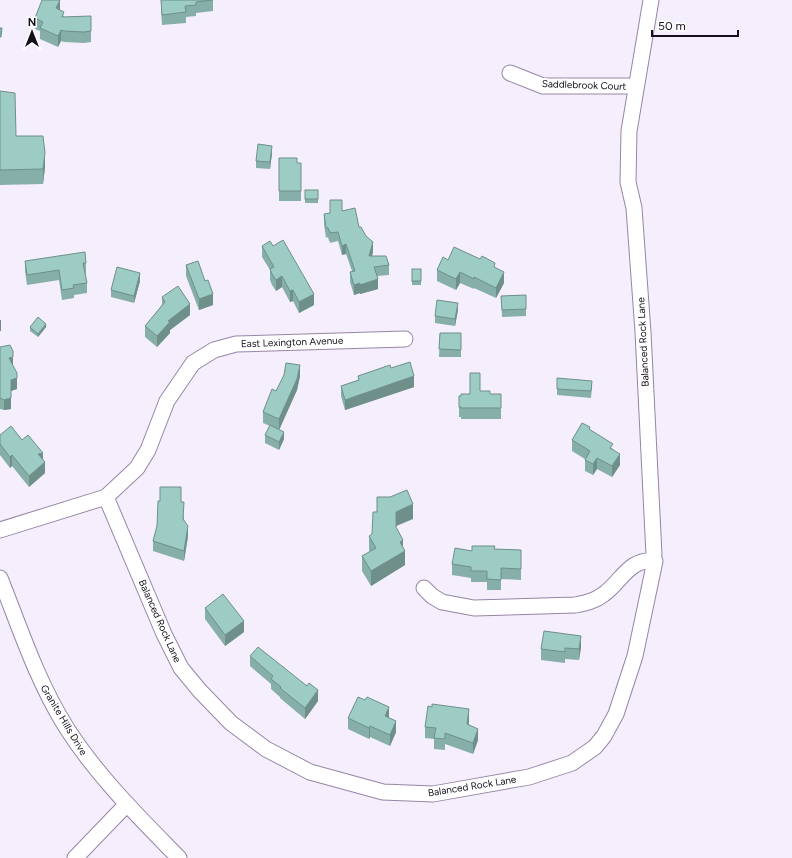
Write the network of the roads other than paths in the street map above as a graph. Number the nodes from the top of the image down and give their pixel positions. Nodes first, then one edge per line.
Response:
1 (651, 0) edge
2 (510, 73) dead end
3 (636, 86) junction
4 (405, 339) dead end
5 (106, 497) junction
6 (0, 530) edge
7 (655, 558) junction
8 (0, 578) edge
9 (424, 588) dead end
10 (127, 804) junction
11 (75, 858) edge
12 (179, 858) edge

1 - 3 street, Balanced Rock Lane
2 - 3 street, Saddlebrook Court
3 - 7 street, Balanced Rock Lane
4 - 5 street, East Lexington Avenue
5 - 6 street, East Lexington Avenue
5 - 7 street, Balanced Rock Lane
7 - 9 street
8 - 10 street, Granite Hills Drive
10 - 11 street
10 - 12 street, Granite Hills Drive

